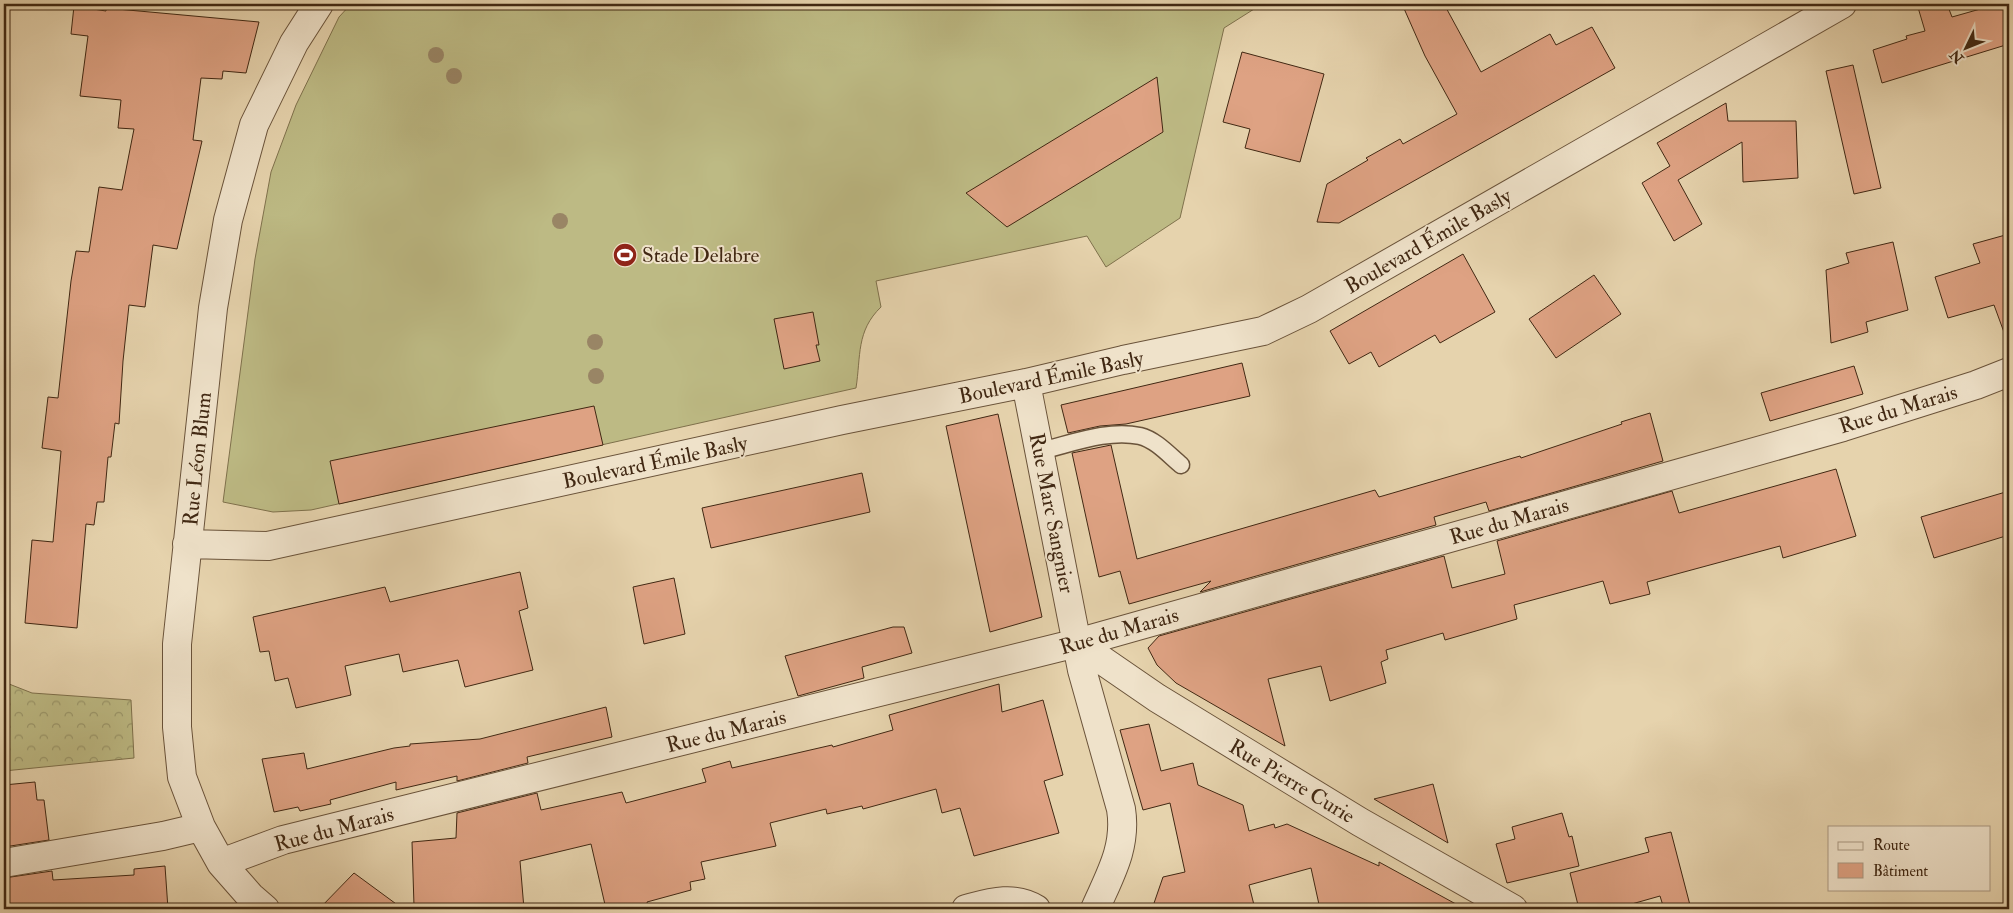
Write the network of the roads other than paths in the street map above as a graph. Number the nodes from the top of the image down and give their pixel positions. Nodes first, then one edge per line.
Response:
1 (319, 4) edge
2 (1842, 4) edge
3 (2009, 372) edge
4 (1026, 383) junction
5 (1040, 451) junction
6 (1181, 465) dead end
7 (187, 544) junction
8 (1077, 643) junction
9 (201, 827) junction
10 (4, 863) edge
11 (221, 863) junction
12 (265, 909) edge
13 (966, 909) edge
14 (1036, 909) edge
15 (1095, 909) edge
16 (1513, 909) edge

1 - 7 street, Rue Léon Blum
2 - 4 street, Boulevard Émile Basly
3 - 8 street, Rue du Marais
4 - 5 street, Rue Marc Sangnier
4 - 7 street, Boulevard Émile Basly
5 - 6 lane
5 - 8 street, Rue Marc Sangnier
7 - 9 street, Rue Léon Blum
8 - 11 street, Rue du Marais
8 - 15 street, Rue Marc Sangnier
8 - 16 street, Rue Pierre Curie
9 - 10 street
9 - 11 street, Rue Léon Blum
11 - 12 street, Rue Léon Blum
13 - 14 street

